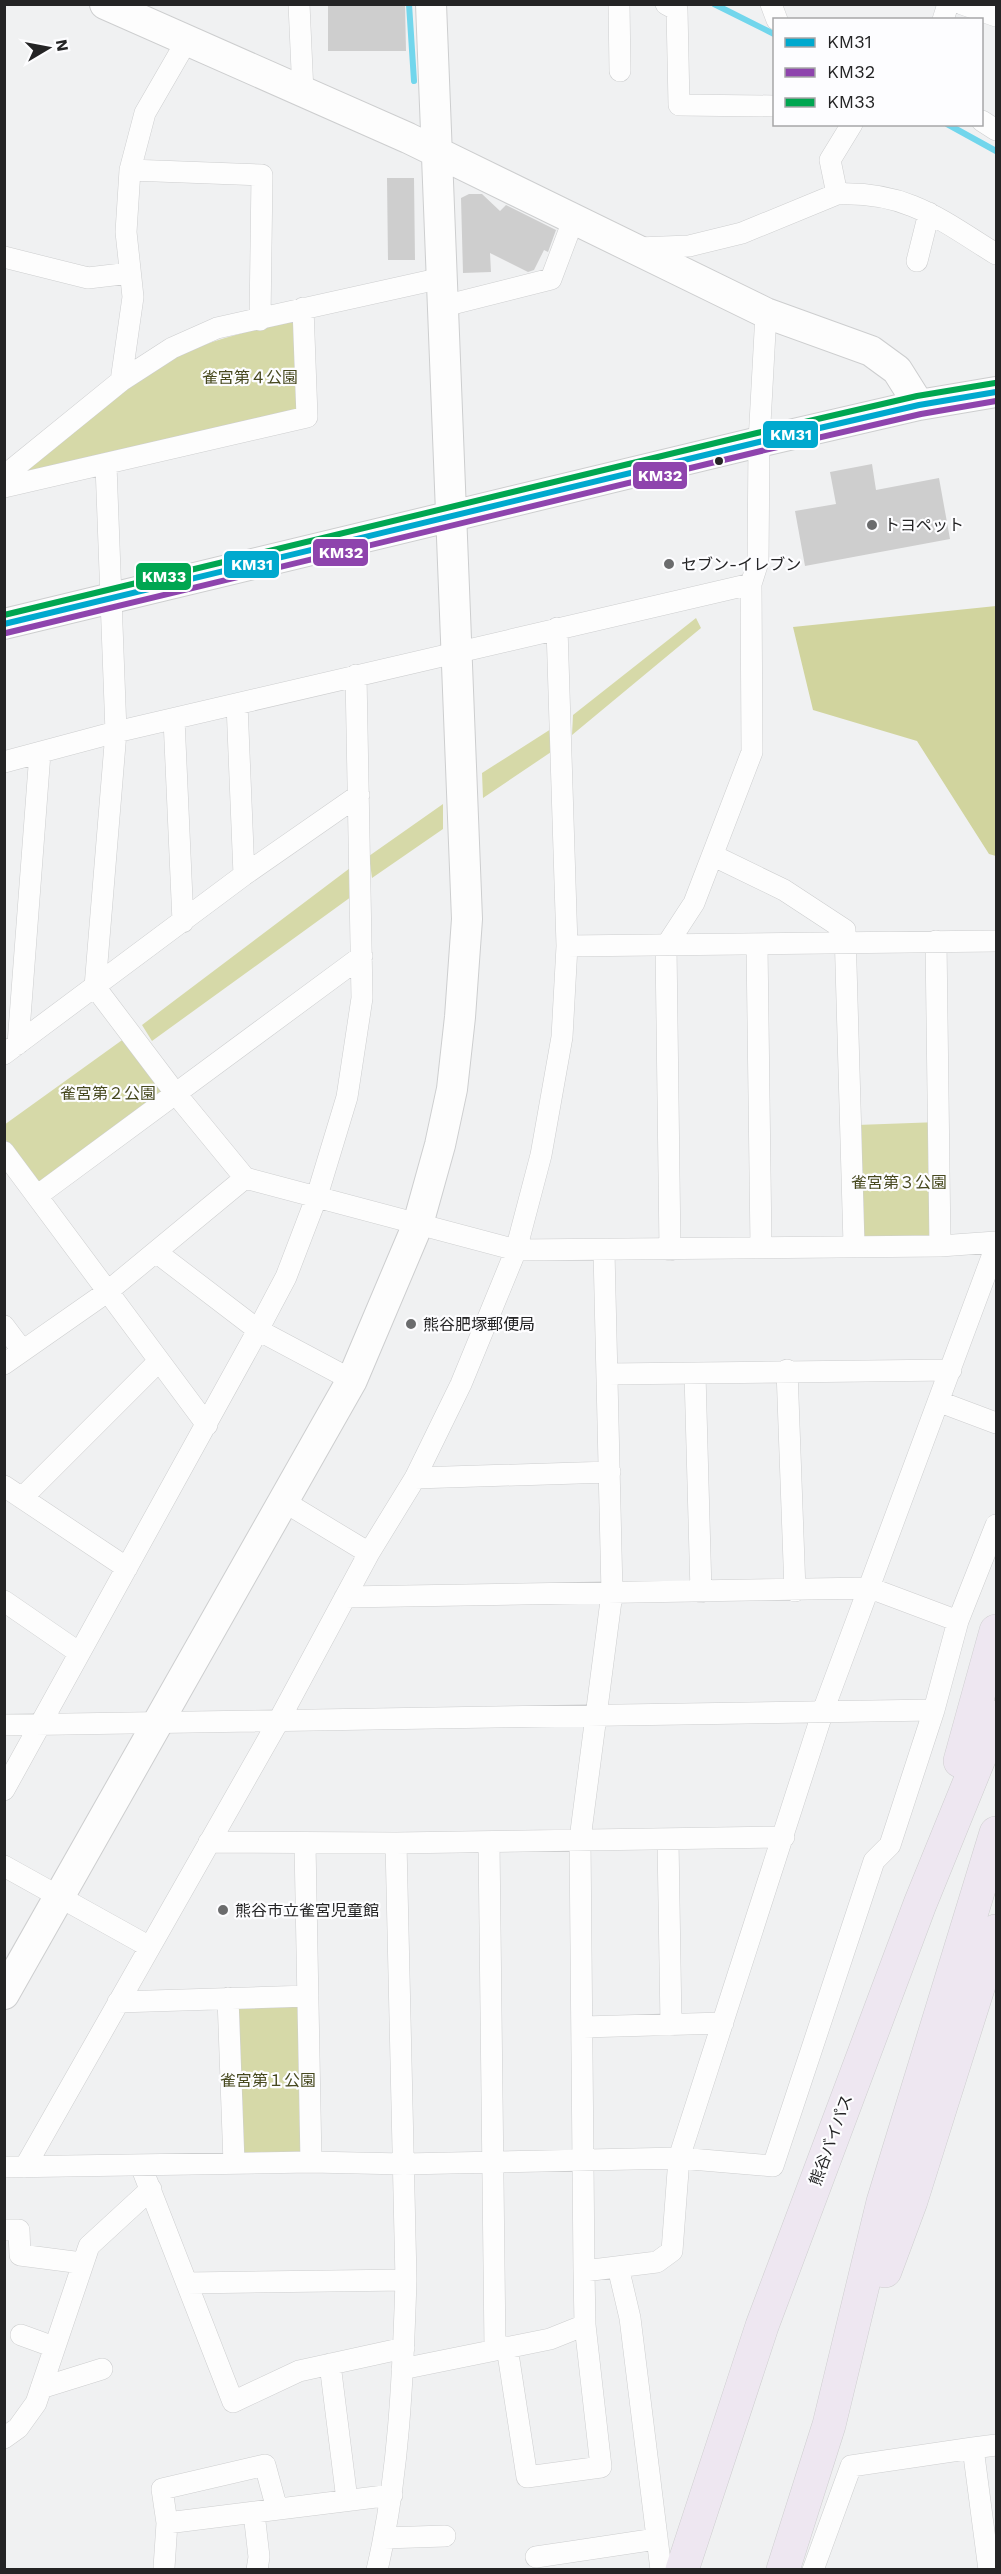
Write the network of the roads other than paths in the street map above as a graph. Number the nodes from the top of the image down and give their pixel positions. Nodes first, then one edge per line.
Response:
1 (105, 4) edge
2 (299, 4) edge
3 (431, 4) edge
4 (619, 4) edge
5 (666, 4) edge
6 (962, 4) edge
7 (996, 16) edge
8 (186, 42) junction
9 (620, 70) dead end
10 (303, 93) junction
11 (773, 106) edge
12 (983, 122) edge
13 (851, 126) edge
14 (996, 130) edge
15 (435, 151) junction
16 (130, 170) junction
17 (837, 194) junction
18 (929, 213) junction
19 (574, 218) junction
20 (634, 249) junction
21 (996, 254) edge
22 (4, 257) edge
23 (917, 261) dead end
24 (130, 273) junction
25 (443, 292) junction
26 (303, 308) junction
27 (766, 313) junction
28 (260, 320) junction
29 (121, 381) junction
30 (996, 392) edge
31 (919, 405) junction
32 (759, 442) junction
33 (106, 465) junction
34 (4, 476) edge
35 (4, 487) edge
36 (453, 515) junction
37 (751, 584) junction
38 (112, 598) junction
39 (4, 624) edge
40 (556, 628) junction
41 (458, 651) junction
42 (356, 675) junction
43 (237, 704) junction
44 (174, 719) junction
45 (116, 732) junction
46 (39, 753) junction
47 (4, 762) edge
48 (359, 795) junction
49 (714, 856) junction
50 (244, 875) junction
51 (183, 922) junction
52 (936, 941) junction
53 (996, 941) edge
54 (847, 942) junction
55 (757, 945) junction
56 (567, 946) junction
57 (666, 946) junction
58 (362, 956) junction
59 (95, 987) junction
60 (11, 1049) edge
61 (176, 1095) junction
62 (4, 1152) edge
63 (245, 1178) junction
64 (37, 1196) junction
65 (317, 1196) junction
66 (418, 1224) junction
67 (996, 1244) edge
68 (854, 1245) junction
69 (761, 1246) junction
70 (940, 1246) junction
71 (516, 1250) junction
72 (670, 1250) junction
73 (604, 1251) junction
74 (156, 1252) junction
75 (107, 1292) junction
76 (4, 1326) edge
77 (258, 1330) junction
78 (22, 1350) junction
79 (158, 1362) junction
80 (4, 1364) edge
81 (787, 1370) junction
82 (951, 1370) junction
83 (608, 1374) junction
84 (695, 1374) junction
85 (352, 1380) junction
86 (940, 1402) junction
87 (996, 1424) edge
88 (207, 1425) junction
89 (610, 1472) junction
90 (415, 1478) junction
91 (4, 1486) edge
92 (22, 1498) junction
93 (283, 1500) junction
94 (996, 1525) edge
95 (369, 1553) junction
96 (126, 1569) junction
97 (870, 1588) junction
98 (795, 1591) junction
99 (701, 1592) junction
100 (612, 1593) junction
101 (345, 1597) junction
102 (4, 1601) edge
103 (958, 1622) junction
104 (996, 1631) edge
105 (78, 1652) junction
106 (934, 1710) junction
107 (823, 1711) junction
108 (596, 1717) junction
109 (996, 1717) edge
110 (279, 1720) junction
111 (158, 1721) junction
112 (4, 1725) edge
113 (42, 1725) junction
114 (4, 1790) edge
115 (996, 1833) edge
116 (784, 1837) junction
117 (580, 1839) junction
118 (668, 1840) junction
119 (209, 1842) junction
120 (489, 1842) junction
121 (396, 1843) junction
122 (305, 1844) junction
123 (4, 1866) edge
124 (59, 1897) junction
125 (920, 1904) junction
126 (996, 1930) edge
127 (148, 1946) junction
128 (4, 1994) edge
129 (308, 1996) junction
130 (228, 1998) junction
131 (118, 2002) junction
132 (723, 2023) junction
133 (671, 2025) junction
134 (583, 2027) junction
135 (583, 2158) junction
136 (679, 2158) junction
137 (311, 2162) junction
138 (492, 2162) junction
139 (234, 2163) junction
140 (404, 2164) junction
141 (141, 2166) junction
142 (15, 2167) edge
143 (151, 2189) junction
144 (4, 2230) edge
145 (82, 2263) junction
146 (618, 2267) junction
147 (584, 2271) junction
148 (406, 2280) junction
149 (187, 2283) junction
150 (585, 2325) junction
151 (21, 2335) dead end
152 (54, 2347) junction
153 (404, 2348) junction
154 (501, 2348) junction
155 (330, 2364) junction
156 (102, 2369) dead end
157 (402, 2369) junction
158 (41, 2388) junction
159 (829, 2425) junction
160 (4, 2438) edge
161 (996, 2445) edge
162 (973, 2448) junction
163 (392, 2496) junction
164 (347, 2500) junction
165 (277, 2509) junction
166 (254, 2513) junction
167 (167, 2523) junction
168 (445, 2536) dead end
169 (384, 2538) junction
170 (656, 2539) junction
171 (536, 2557) dead end
172 (164, 2568) edge
173 (257, 2570) edge
174 (377, 2570) edge
175 (661, 2570) edge
176 (682, 2570) edge
177 (783, 2570) edge
178 (813, 2570) edge
179 (989, 2570) edge

1 - 8 street
2 - 10 street
3 - 15 street
4 - 9 street
5 - 11 street
6 - 7 street
8 - 10 street
8 - 16 street
10 - 15 street
12 - 14 street
13 - 17 street
15 - 19 street
15 - 25 street
16 - 24 street
16 - 28 street
17 - 18 street
17 - 20 street
18 - 21 street
18 - 23 street
19 - 20 street
19 - 25 street
20 - 27 street
22 - 24 street
24 - 29 street
25 - 26 street
25 - 36 street
26 - 28 street
26 - 33 street
27 - 31 street
27 - 32 street
28 - 29 street
29 - 34 street
30 - 31 street
31 - 32 street
32 - 36 street
32 - 37 street
33 - 35 street
33 - 38 street
36 - 38 street
36 - 41 street
37 - 40 street
37 - 49 street
38 - 39 street
38 - 45 street
40 - 41 street
40 - 56 street
41 - 42 street
41 - 66 street
42 - 43 street
42 - 48 street
43 - 44 street
43 - 50 street
44 - 45 street
44 - 51 street
45 - 46 street
45 - 59 street
46 - 47 street
46 - 60 street
48 - 50 street
48 - 58 street
49 - 54 street
49 - 57 street
50 - 51 street
51 - 59 street
52 - 53 street
52 - 54 street
52 - 70 street
54 - 55 street
54 - 68 street
55 - 57 street
55 - 69 street
56 - 57 street
56 - 71 street
57 - 72 street
58 - 61 street
58 - 65 street
59 - 60 street
59 - 61 street
61 - 63 street
61 - 64 street
62 - 64 street
63 - 65 street
63 - 74 street
64 - 75 street
65 - 66 street
65 - 77 street
66 - 71 street
66 - 85 street
67 - 70 street
67 - 82 street
68 - 69 street
68 - 70 street
69 - 72 street
71 - 73 street
71 - 90 street
72 - 73 street
73 - 83 street
74 - 75 street
74 - 77 street
75 - 78 street
75 - 79 street
76 - 78 street
77 - 85 street
77 - 88 street
78 - 80 street
79 - 88 street
79 - 92 street
81 - 82 street
81 - 84 street
81 - 98 street
82 - 86 street
83 - 84 street
83 - 89 street
84 - 99 street
85 - 93 street
86 - 87 street
86 - 97 street
88 - 96 street
89 - 90 street
89 - 100 street
90 - 95 street
91 - 92 street
92 - 96 street
93 - 95 street
93 - 111 street
94 - 103 street
95 - 101 street
96 - 105 street
97 - 98 street
97 - 103 street
97 - 107 street
98 - 99 street
99 - 100 street
100 - 101 street
100 - 108 street
101 - 110 street
102 - 105 street
103 - 106 street
104 - 125 highway
105 - 113 street
106 - 107 street
106 - 136 street
107 - 108 street
107 - 116 street
108 - 110 street
108 - 117 street
109 - 125 highway, 熊谷バイパス
110 - 111 street
110 - 119 street
111 - 113 street
111 - 124 street
112 - 113 street
113 - 114 street
115 - 159 highway
116 - 118 street
116 - 132 street
117 - 118 street
117 - 120 street
117 - 134 street
118 - 133 street
119 - 122 street
119 - 127 street
120 - 121 street
120 - 138 street
121 - 122 street
121 - 140 street
122 - 129 street
123 - 124 street
124 - 127 street
124 - 128 street
125 - 176 highway, 熊谷バイパス
126 - 159 highway
127 - 131 street
129 - 130 street
129 - 137 street
130 - 131 street
130 - 139 street
131 - 142 street
132 - 133 street
132 - 136 street
133 - 134 street
134 - 135 street
135 - 136 street
135 - 138 street
135 - 147 street
136 - 146 street
137 - 139 street
137 - 140 street
138 - 140 street
138 - 154 street
139 - 141 street
140 - 148 street
141 - 142 street
141 - 143 street
143 - 145 street
143 - 149 street
144 - 145 street
145 - 152 street
146 - 147 street
146 - 170 street
147 - 150 street
148 - 149 street
148 - 153 street
149 - 155 street
150 - 154 street
150 - 154 street
151 - 152 street
152 - 158 street
153 - 155 street
153 - 157 street
154 - 157 street
155 - 164 street
156 - 158 street
157 - 163 street
158 - 160 street
159 - 177 highway
161 - 162 street
162 - 178 street
162 - 179 street
163 - 164 street
163 - 169 street
164 - 165 street
165 - 166 street
165 - 167 street
166 - 167 street
166 - 173 street
167 - 172 street
168 - 169 street
169 - 174 street
170 - 171 street
170 - 175 street

